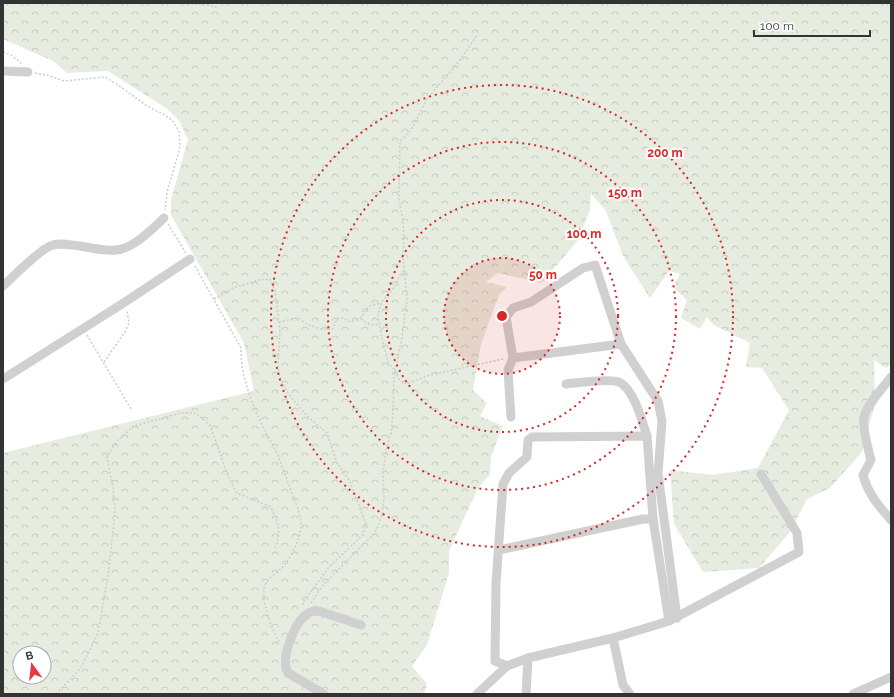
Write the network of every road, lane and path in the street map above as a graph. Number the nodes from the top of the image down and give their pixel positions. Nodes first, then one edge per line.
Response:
1 (183, 3) edge
2 (219, 8) dead end
3 (477, 35) dead end
4 (3, 52) edge
5 (3, 71) edge
6 (28, 72) junction
7 (164, 218) junction
8 (190, 259) junction
9 (404, 271) junction
10 (3, 286) edge
11 (214, 300) junction
12 (381, 303) junction
13 (122, 304) junction
14 (361, 319) junction
15 (279, 322) junction
16 (380, 325) junction
17 (83, 329) junction
18 (622, 344) junction
19 (513, 358) junction
20 (104, 362) junction
21 (395, 371) junction
22 (891, 378) edge
23 (3, 379) edge
24 (566, 384) dead end
25 (131, 409) dead end
26 (511, 417) dead end
27 (647, 436) junction
28 (761, 474) dead end
29 (653, 519) junction
30 (891, 520) edge
31 (275, 548) dead end
32 (499, 550) junction
33 (306, 614) junction
34 (673, 619) junction
35 (361, 625) dead end
36 (613, 638) junction
37 (288, 651) junction
38 (528, 658) junction
39 (507, 666) junction
40 (891, 677) edge
41 (56, 694) edge
42 (324, 694) edge
43 (477, 694) edge
44 (526, 694) edge
45 (630, 694) edge
46 (853, 694) edge

1 - 2 path
3 - 9 path
4 - 6 path
5 - 6 street
6 - 7 path
7 - 8 path
7 - 10 street
8 - 11 path
8 - 13 street
9 - 12 path
9 - 21 path
11 - 15 path
11 - 37 path
12 - 14 path
12 - 16 path
13 - 17 street
13 - 20 path
14 - 15 path
14 - 16 path
15 - 33 path
16 - 21 path
17 - 20 path
17 - 23 street
18 - 19 street
18 - 19 street
18 - 34 street
19 - 21 path
19 - 26 street
20 - 25 path
21 - 33 path
22 - 30 street
24 - 27 street
27 - 29 street
27 - 32 street
28 - 34 street
29 - 32 street
29 - 34 street
31 - 41 path
32 - 39 street
33 - 35 street
33 - 37 street
34 - 36 street
36 - 38 street
36 - 45 street
37 - 42 street
38 - 39 street
38 - 44 street
39 - 43 street
40 - 46 street

